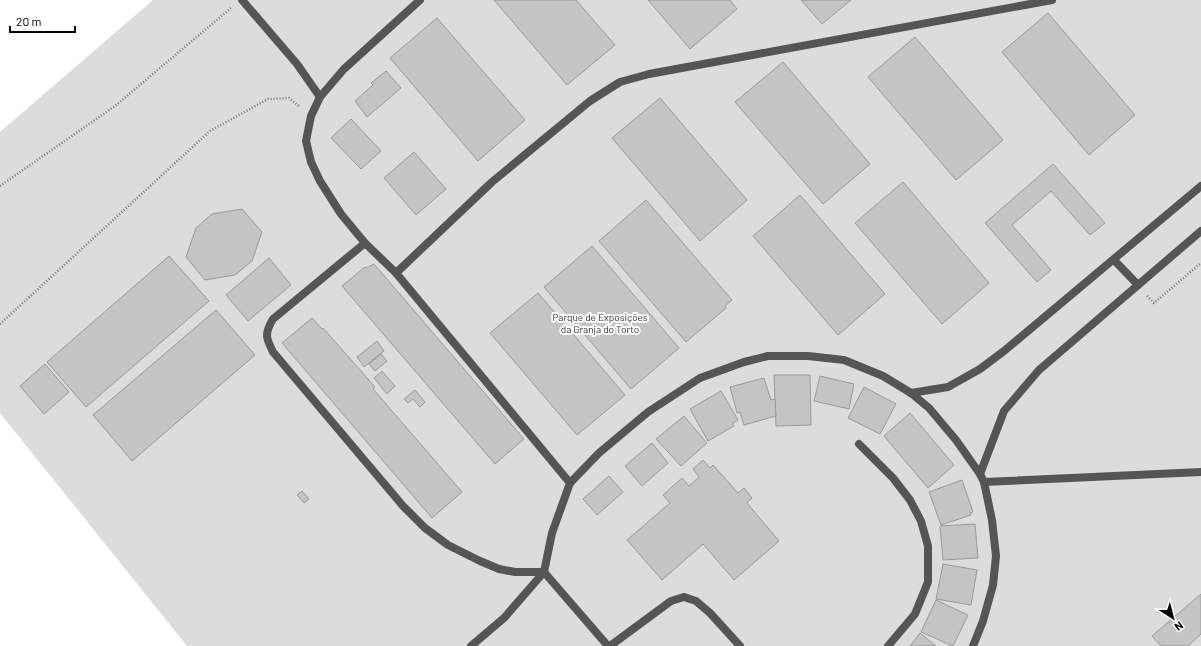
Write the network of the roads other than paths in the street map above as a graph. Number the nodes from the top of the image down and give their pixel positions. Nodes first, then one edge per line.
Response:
1 (242, 0) edge
2 (420, 0) edge
3 (1052, 0) edge
4 (320, 97) junction
5 (1201, 186) edge
6 (1201, 231) edge
7 (365, 243) junction
8 (1114, 260) junction
9 (396, 273) junction
10 (1138, 285) junction
11 (911, 393) junction
12 (859, 444) dead end
13 (1201, 472) edge
14 (980, 474) junction
15 (984, 482) junction
16 (570, 483) junction
17 (544, 572) junction
18 (471, 646) edge
19 (609, 646) edge
20 (740, 646) edge
21 (888, 646) edge
22 (973, 646) edge

1 - 4 lane
2 - 4 lane
3 - 9 lane
4 - 7 lane
5 - 8 lane
6 - 10 lane
7 - 9 lane
7 - 17 lane
8 - 10 lane
8 - 11 lane
9 - 16 lane
10 - 14 lane
11 - 14 lane
11 - 16 lane
12 - 21 lane
13 - 15 lane
14 - 15 lane
15 - 22 lane
16 - 17 lane
17 - 18 lane
17 - 19 lane
19 - 20 lane

